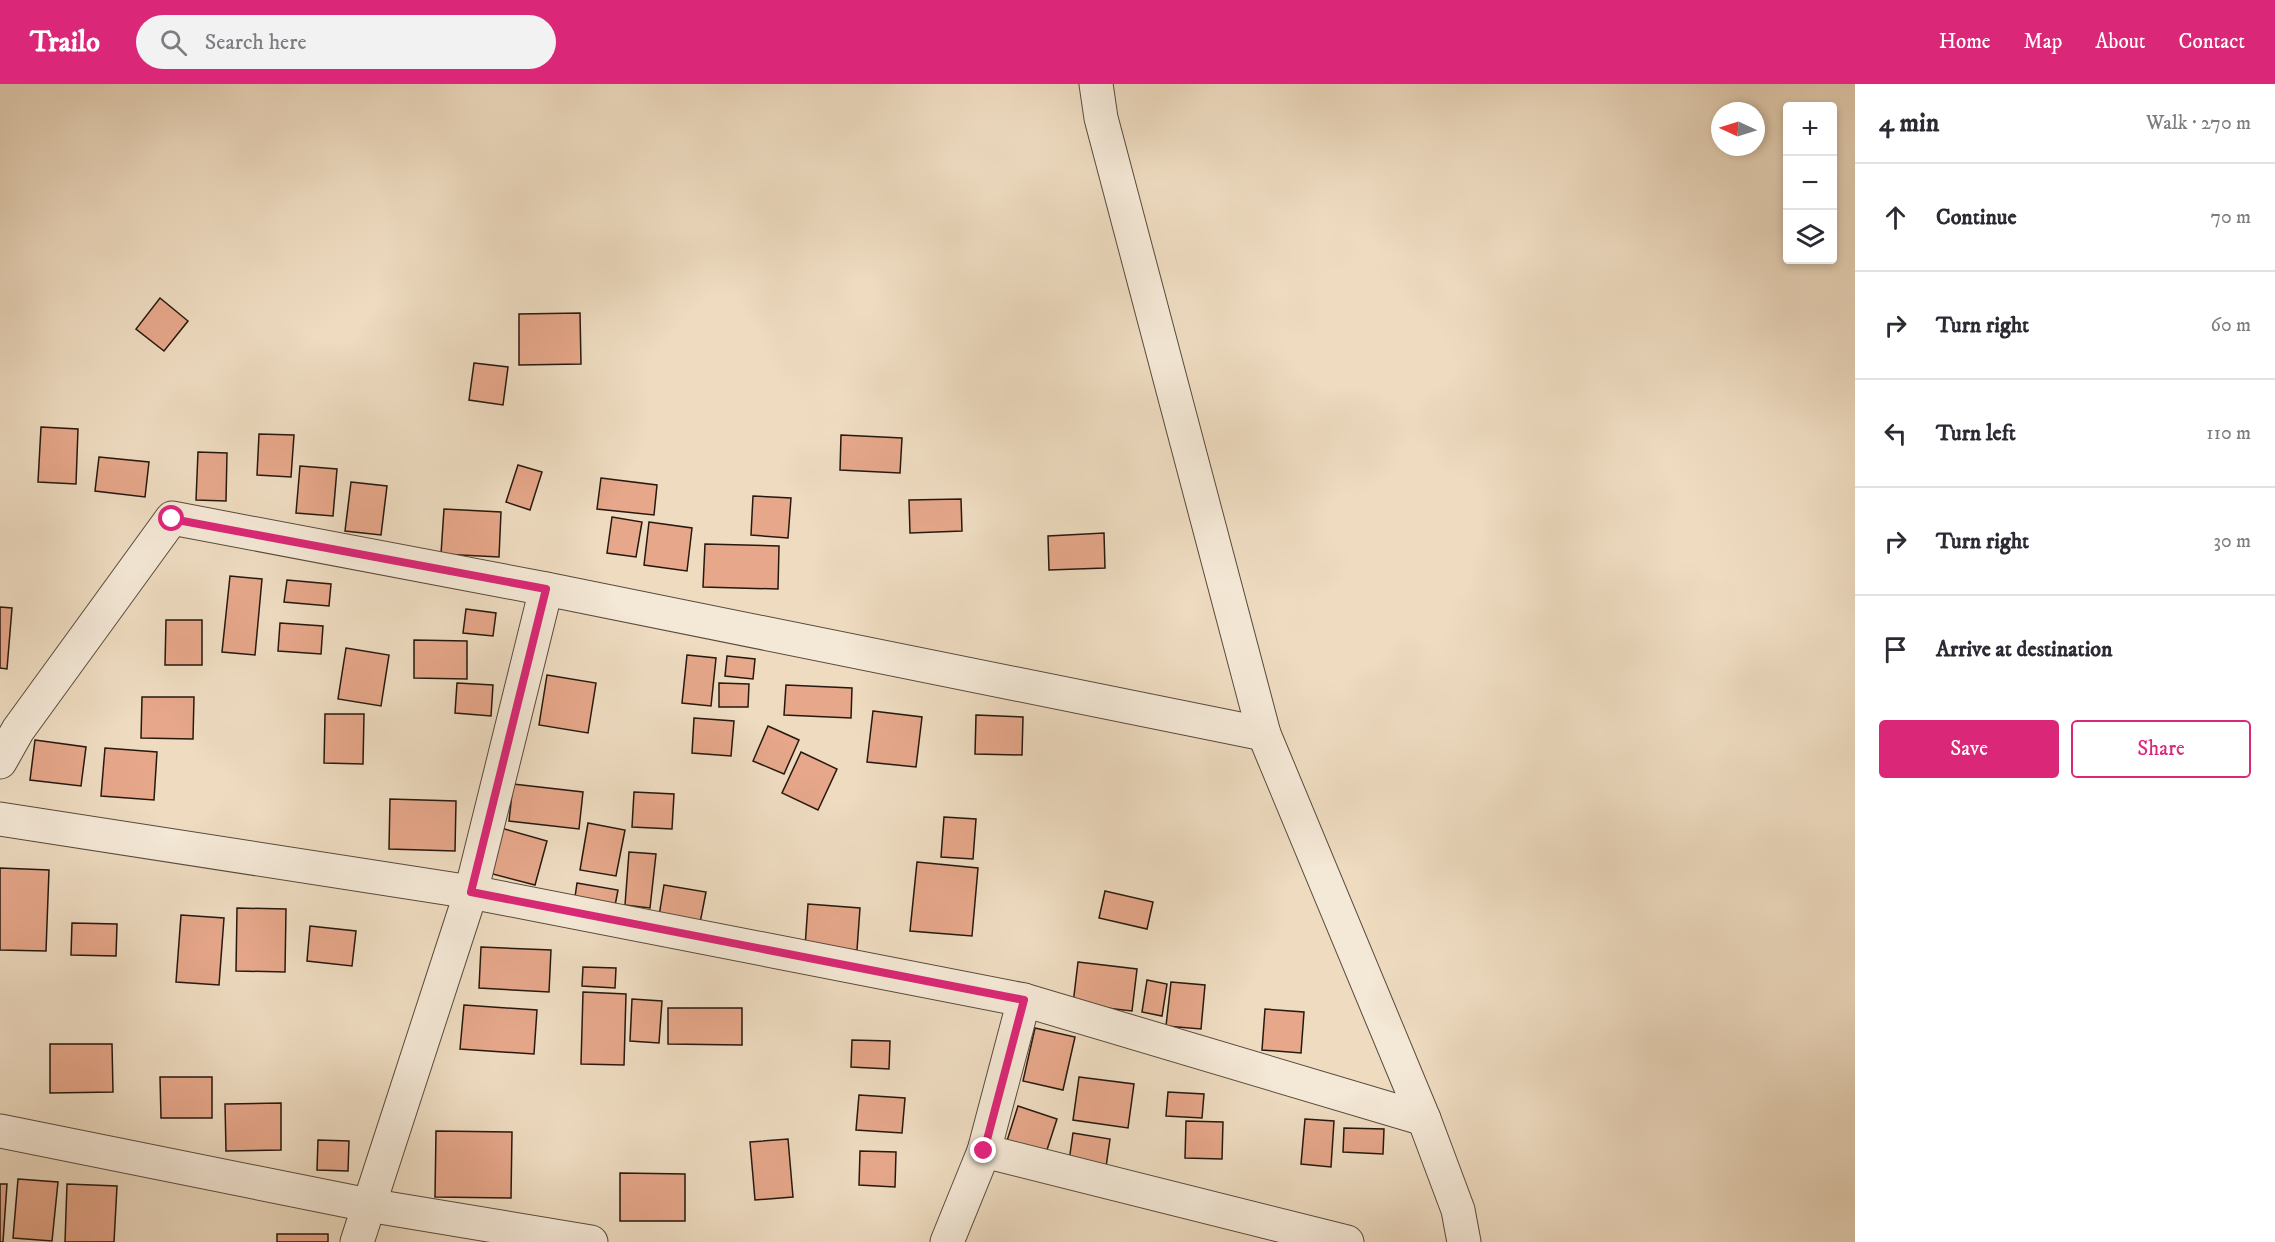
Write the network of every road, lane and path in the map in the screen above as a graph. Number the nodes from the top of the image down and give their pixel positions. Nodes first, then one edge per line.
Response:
1 (1096, 84) edge
2 (546, 589) junction
3 (1264, 734) junction
4 (0, 762) edge
5 (0, 819) edge
6 (471, 892) junction
7 (1024, 1000) junction
8 (1424, 1119) junction
9 (0, 1131) edge
10 (984, 1151) junction
11 (368, 1205) junction
12 (357, 1242) edge
13 (591, 1242) edge
14 (946, 1242) edge
15 (1347, 1242) edge
16 (1464, 1242) edge

1 - 3 street
2 - 3 street
2 - 4 street
2 - 6 street
3 - 8 street
5 - 6 street
6 - 7 street
6 - 11 street
7 - 8 street
7 - 10 street
8 - 16 street
9 - 11 street
10 - 14 street
10 - 15 street
11 - 12 street
11 - 13 street

